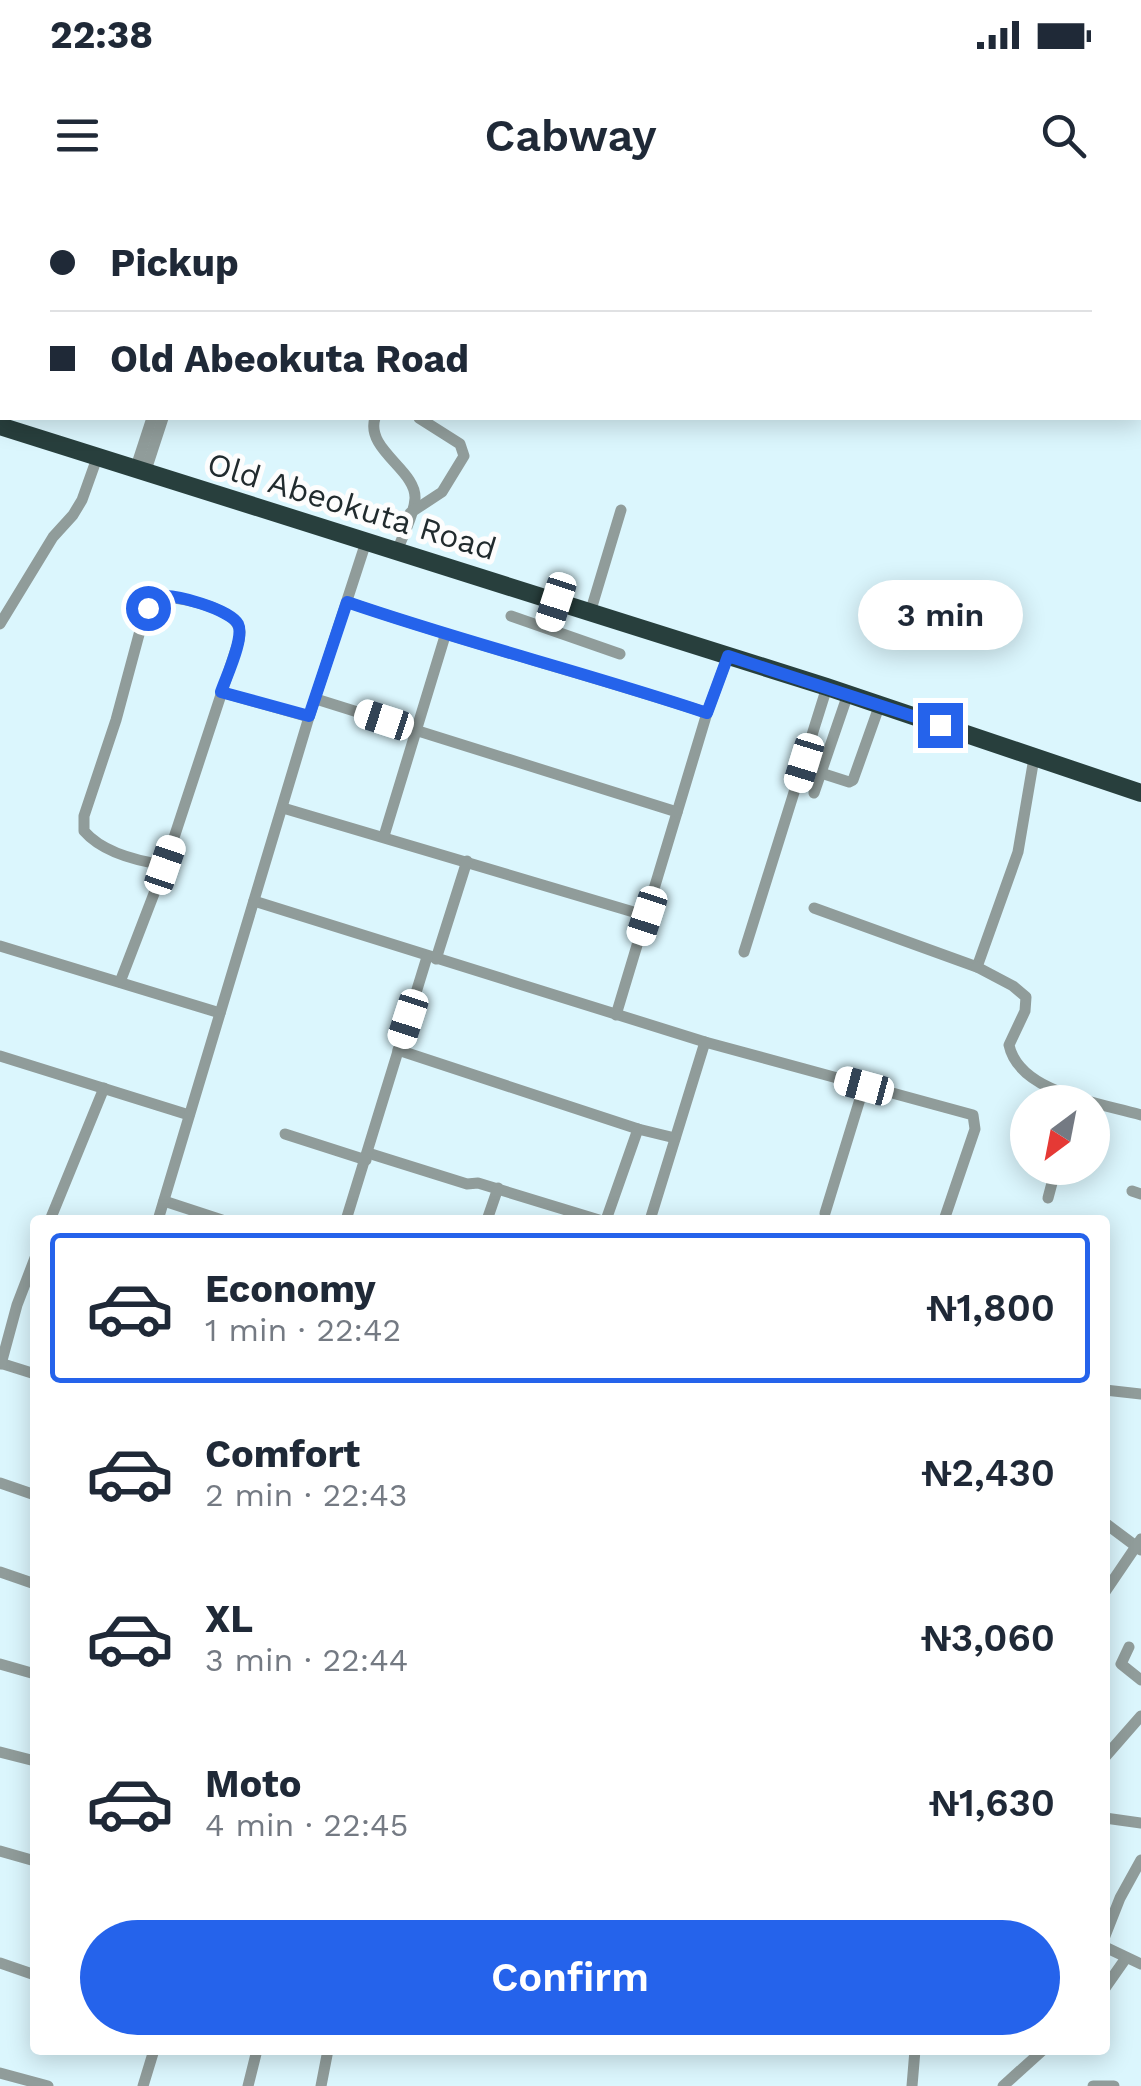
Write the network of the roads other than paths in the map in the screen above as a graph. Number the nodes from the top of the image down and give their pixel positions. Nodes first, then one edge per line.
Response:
1 (152, 420) edge
2 (163, 420) edge
3 (374, 420) edge
4 (423, 420) edge
5 (0, 426) edge
6 (96, 458) junction
7 (140, 471) junction
8 (621, 510) dead end
9 (410, 514) junction
10 (366, 542) junction
11 (396, 552) junction
12 (347, 602) junction
13 (556, 602) junction
14 (590, 613) junction
15 (512, 616) dead end
16 (0, 624) edge
17 (549, 627) junction
18 (445, 636) junction
19 (620, 654) dead end
20 (728, 656) junction
21 (827, 687) junction
22 (221, 692) junction
23 (848, 694) junction
24 (316, 699) junction
25 (880, 704) junction
26 (707, 713) junction
27 (309, 716) junction
28 (418, 731) junction
29 (1034, 758) junction
30 (821, 773) junction
31 (814, 793) dead end
32 (1141, 794) edge
33 (283, 808) junction
34 (677, 812) junction
35 (384, 836) junction
36 (467, 861) junction
37 (165, 865) junction
38 (254, 901) junction
39 (814, 908) dead end
40 (647, 916) junction
41 (0, 946) edge
42 (744, 952) dead end
43 (432, 958) junction
44 (977, 967) junction
45 (120, 982) junction
46 (220, 1013) junction
47 (616, 1015) junction
48 (706, 1042) junction
49 (398, 1050) junction
50 (0, 1056) edge
51 (1046, 1085) edge
52 (864, 1086) junction
53 (104, 1088) junction
54 (1110, 1107) edge
55 (189, 1115) junction
56 (1141, 1115) edge
57 (638, 1129) junction
58 (285, 1134) dead end
59 (675, 1138) junction
60 (367, 1157) junction
61 (1051, 1185) edge
62 (498, 1188) junction
63 (1048, 1198) dead end
64 (164, 1201) junction
65 (825, 1212) dead end
66 (52, 1215) edge
67 (160, 1215) edge
68 (207, 1215) edge
69 (348, 1215) edge
70 (489, 1215) edge
71 (586, 1215) edge
72 (604, 1215) edge
73 (652, 1215) edge
74 (946, 1215) edge
75 (30, 1271) edge
76 (0, 1363) edge
77 (30, 1372) edge
78 (1110, 1391) edge
79 (1141, 1394) edge
80 (0, 1482) edge
81 (30, 1493) edge
82 (1110, 1526) edge
83 (1140, 1545) edge
84 (0, 1572) edge
85 (30, 1582) edge
86 (1110, 1585) edge
87 (1129, 1647) dead end
88 (0, 1664) edge
89 (30, 1673) edge
90 (1141, 1680) edge
91 (1141, 1716) edge
92 (0, 1752) edge
93 (1110, 1752) edge
94 (30, 1760) edge
95 (1110, 1819) edge
96 (1141, 1823) edge
97 (0, 1851) edge
98 (30, 1860) edge
99 (1141, 1860) edge
100 (1110, 1923) edge
101 (1110, 1950) edge
102 (1126, 1958) junction
103 (0, 1964) edge
104 (1141, 1964) edge
105 (30, 1973) edge
106 (1110, 1981) edge
107 (152, 2055) edge
108 (255, 2055) edge
109 (327, 2055) edge
110 (915, 2055) edge
111 (1038, 2055) edge
112 (0, 2074) edge
113 (48, 2086) edge
114 (142, 2086) edge
115 (248, 2086) edge
116 (321, 2086) edge
117 (912, 2086) edge
118 (1004, 2086) edge
119 (1093, 2086) edge
120 (1114, 2086) edge

1 - 7 street
2 - 7 street
3 - 9 street
4 - 9 street
5 - 6 highway, Old Abeokuta Road
6 - 7 highway, Old Abeokuta Road
6 - 16 street
7 - 10 highway, Old Abeokuta Road
8 - 14 street
9 - 11 street
10 - 11 highway, Old Abeokuta Road
10 - 12 street
11 - 13 highway, Old Abeokuta Road
12 - 18 street
12 - 24 street
13 - 14 highway, Old Abeokuta Road
13 - 17 street
14 - 20 highway, Old Abeokuta Road
15 - 17 street
17 - 19 street
18 - 26 street
18 - 28 street
20 - 21 highway, Old Abeokuta Road
20 - 26 street
21 - 23 highway, Old Abeokuta Road
21 - 42 street
22 - 27 street
22 - 37 street
22 - 37 street
23 - 25 highway, Old Abeokuta Road
23 - 30 street
24 - 27 street
24 - 28 street
25 - 29 highway, Old Abeokuta Road
25 - 30 street
26 - 34 street
27 - 33 street
28 - 34 street
28 - 35 street
29 - 32 highway, Old Abeokuta Road
29 - 44 street
30 - 31 street
33 - 35 street
33 - 38 street
34 - 40 street
35 - 36 street
36 - 40 street
36 - 43 street
37 - 45 street
38 - 43 street
38 - 46 street
39 - 44 street
40 - 47 street
41 - 45 street
43 - 47 street
43 - 49 street
44 - 51 street
45 - 46 street
46 - 55 street
47 - 48 street
48 - 52 street
48 - 59 street
49 - 57 street
49 - 60 street
50 - 53 street
52 - 65 street
52 - 74 street
53 - 55 street
53 - 66 street
54 - 56 street
55 - 64 street
57 - 59 street
57 - 72 street
58 - 60 street
59 - 73 street
60 - 62 street
60 - 69 street
61 - 63 street
62 - 70 street
62 - 71 street
64 - 67 street
64 - 68 street
75 - 76 street
76 - 77 street
78 - 79 street
80 - 81 street
82 - 83 street
83 - 86 street
84 - 85 street
87 - 90 street
88 - 89 street
91 - 93 street
92 - 94 street
95 - 96 street
97 - 98 street
99 - 100 street
101 - 102 street
102 - 104 street
102 - 106 street
103 - 105 street
107 - 114 street
108 - 115 street
109 - 116 street
110 - 117 street
111 - 118 street
112 - 113 street
119 - 120 street

